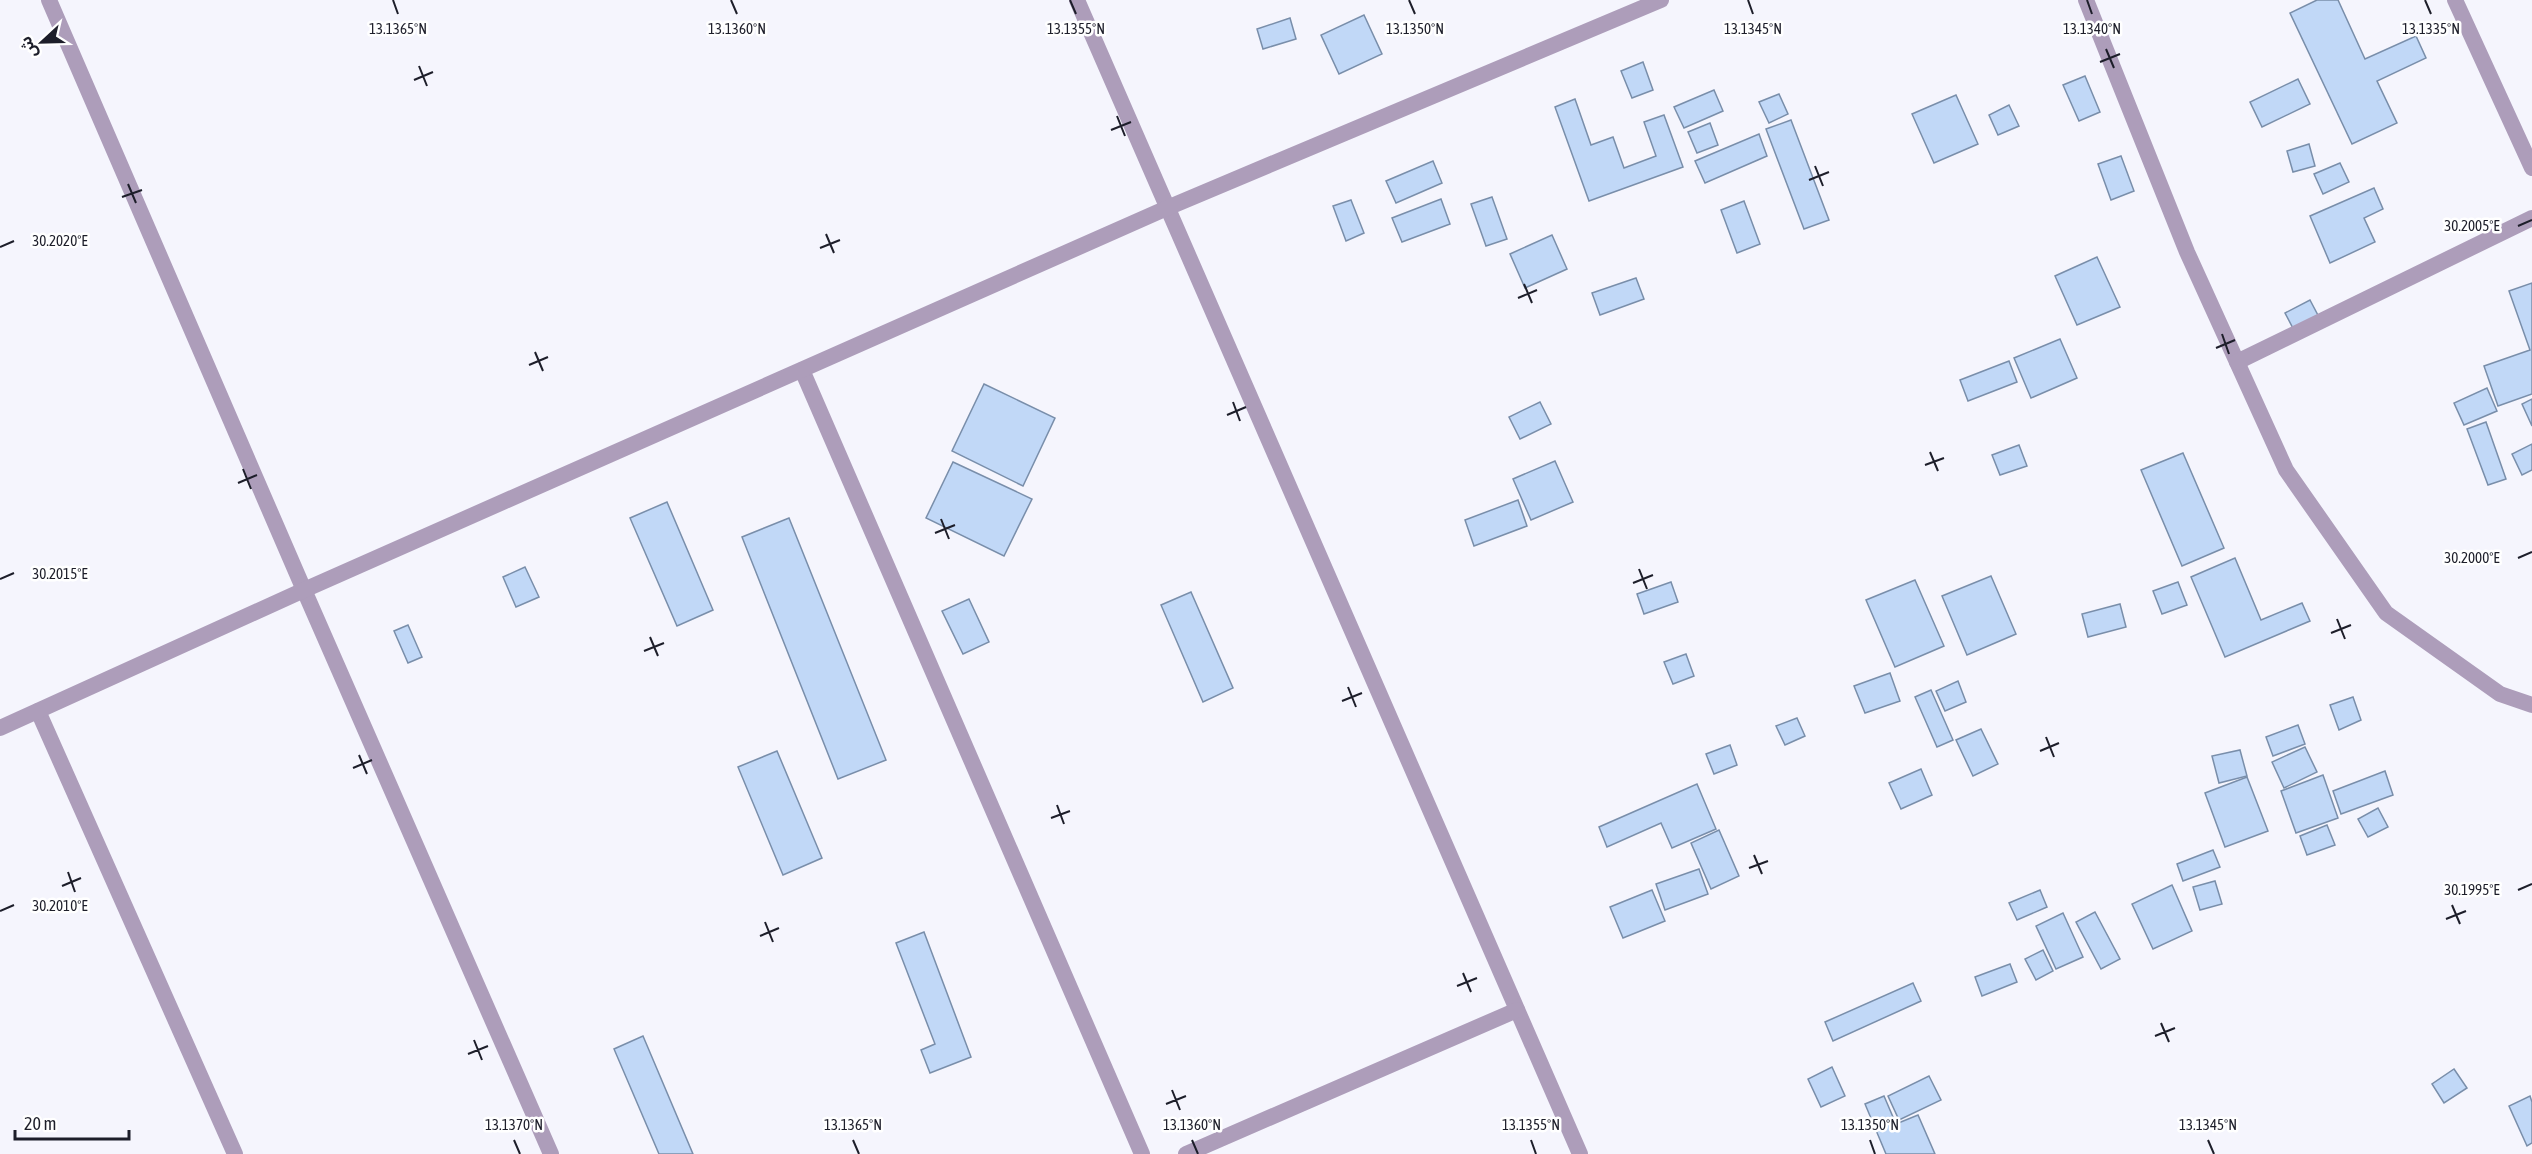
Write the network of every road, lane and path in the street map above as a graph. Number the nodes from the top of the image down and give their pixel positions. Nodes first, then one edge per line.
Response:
1 (49, 0) edge
2 (1077, 0) edge
3 (1661, 0) edge
4 (2086, 0) edge
5 (2455, 0) edge
6 (2532, 168) edge
7 (1167, 208) junction
8 (2532, 218) edge
9 (2237, 362) junction
10 (802, 370) junction
11 (304, 590) junction
12 (2532, 705) edge
13 (38, 711) junction
14 (0, 728) edge
15 (1517, 1011) junction
16 (235, 1154) edge
17 (551, 1154) edge
18 (1142, 1154) edge
19 (1186, 1154) edge
20 (1580, 1154) edge

1 - 11 street
2 - 7 street
3 - 7 street
4 - 9 street
5 - 6 street
7 - 10 street
7 - 15 street
8 - 9 street
9 - 12 street
10 - 11 street
10 - 18 street
11 - 13 street
11 - 17 street
13 - 14 street
13 - 16 street
15 - 19 street
15 - 20 street

